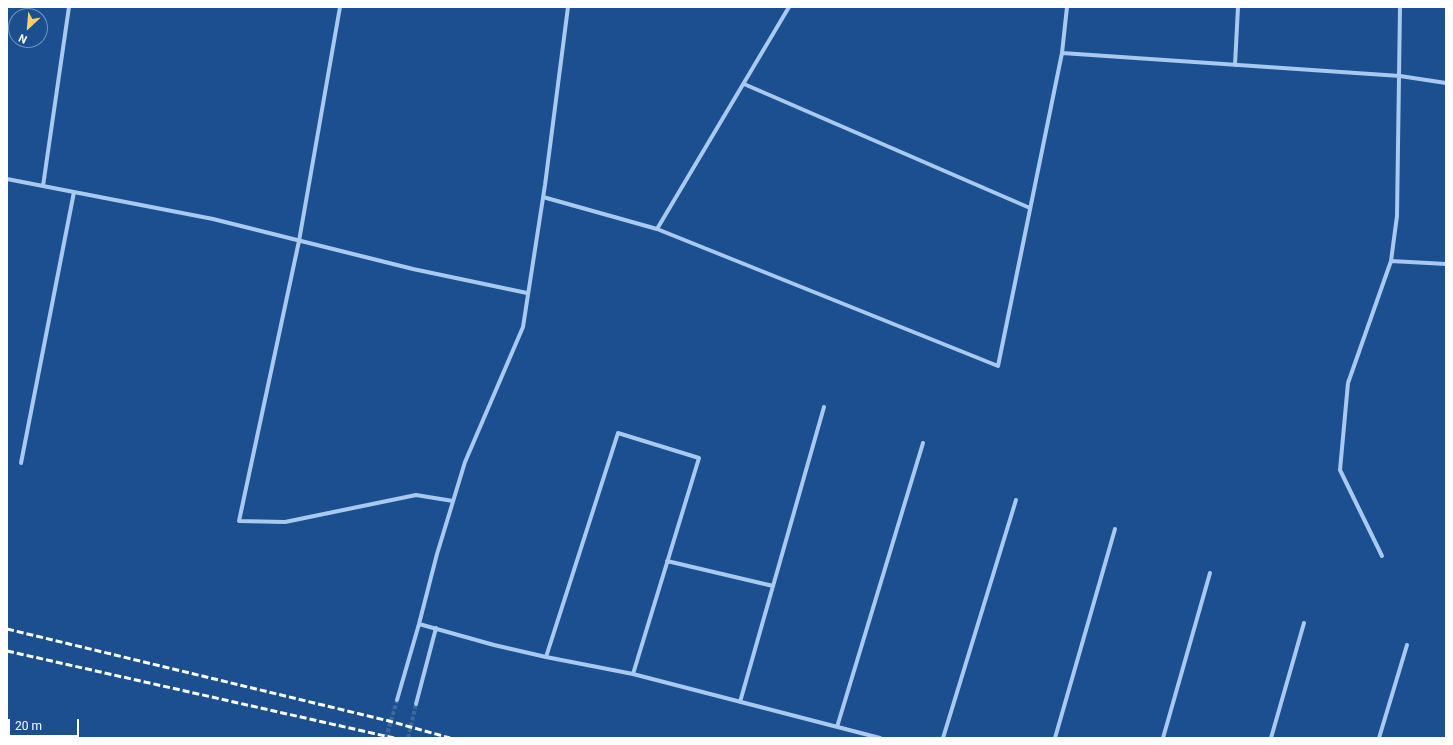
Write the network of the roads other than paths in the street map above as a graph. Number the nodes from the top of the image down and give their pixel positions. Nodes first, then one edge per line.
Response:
1 (69, 7) edge
2 (340, 7) edge
3 (568, 7) edge
4 (789, 7) edge
5 (1067, 7) edge
6 (1238, 7) edge
7 (1400, 7) edge
8 (1062, 53) junction
9 (1235, 65) junction
10 (1400, 76) junction
11 (1446, 83) edge
12 (744, 84) junction
13 (7, 179) edge
14 (43, 186) junction
15 (74, 192) junction
16 (543, 198) junction
17 (1030, 208) junction
18 (657, 229) junction
19 (299, 241) junction
20 (1391, 261) junction
21 (1446, 264) edge
22 (527, 293) junction
23 (824, 407) dead end
24 (923, 443) dead end
25 (20, 463) dead end
26 (1016, 500) dead end
27 (453, 501) junction
28 (1115, 529) dead end
29 (1382, 556) dead end
30 (667, 561) junction
31 (1210, 573) dead end
32 (773, 586) junction
33 (1304, 623) dead end
34 (419, 624) junction
35 (436, 628) junction
36 (1407, 645) dead end
37 (546, 657) junction
38 (633, 674) junction
39 (397, 700) tunnel mouth
40 (740, 702) junction
41 (416, 704) tunnel mouth
42 (837, 727) junction
43 (880, 738) edge
44 (943, 738) edge
45 (1055, 738) edge
46 (1163, 738) edge
47 (1271, 738) edge
48 (1380, 738) edge

1 - 14 street
2 - 19 street
3 - 16 street
4 - 12 street
5 - 8 street
6 - 9 street
7 - 10 street
8 - 9 street
8 - 17 street
9 - 10 street
10 - 11 street
10 - 20 street
12 - 17 street
12 - 18 street
13 - 14 street
14 - 15 street
15 - 19 street
15 - 25 street
16 - 18 street
16 - 22 street
17 - 18 street
19 - 22 street
19 - 27 street
20 - 21 street
20 - 29 street
22 - 27 street
23 - 32 street
24 - 42 street
26 - 44 street
27 - 34 street
28 - 45 street
30 - 32 street
30 - 37 street
30 - 38 street
31 - 46 street
32 - 40 street
33 - 47 street
34 - 35 street
34 - 39 street
35 - 37 street
35 - 41 street
36 - 48 street
37 - 38 street
38 - 40 street
40 - 42 street
42 - 43 street

